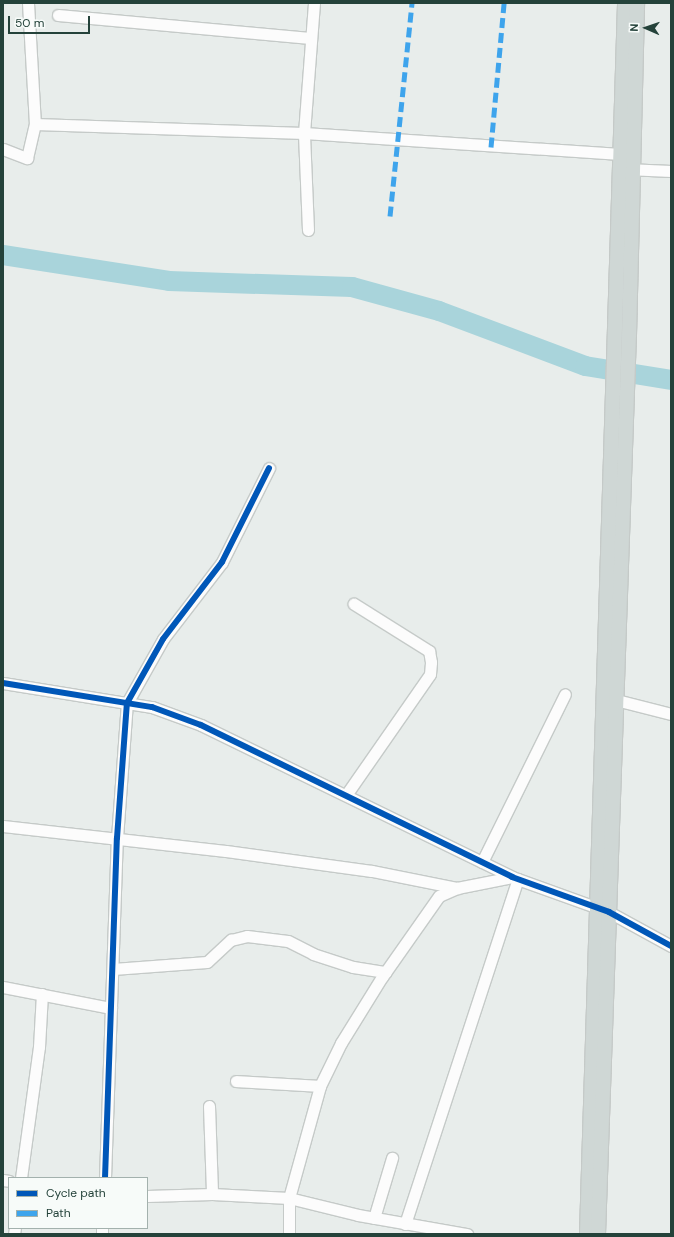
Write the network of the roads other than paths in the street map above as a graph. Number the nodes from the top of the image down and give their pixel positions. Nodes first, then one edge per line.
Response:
1 (28, 3) edge
2 (314, 3) edge
3 (625, 3) edge
4 (637, 3) edge
5 (58, 15) dead end
6 (310, 38) junction
7 (35, 124) junction
8 (304, 132) junction
9 (3, 149) edge
10 (620, 154) junction
11 (626, 169) junction
12 (671, 171) edge
13 (308, 230) dead end
14 (269, 468) dead end
15 (354, 604) dead end
16 (3, 683) edge
17 (565, 694) dead end
18 (616, 700) junction
19 (127, 703) junction
20 (671, 714) edge
21 (346, 795) junction
22 (3, 826) edge
23 (117, 838) junction
24 (482, 862) junction
25 (515, 878) junction
26 (457, 888) junction
27 (603, 910) junction
28 (671, 946) edge
29 (113, 969) junction
30 (386, 972) junction
31 (3, 987) edge
32 (42, 994) junction
33 (111, 1008) junction
34 (236, 1081) dead end
35 (320, 1086) junction
36 (209, 1106) dead end
37 (392, 1158) dead end
38 (21, 1177) edge
39 (105, 1177) edge
40 (212, 1194) junction
41 (148, 1196) edge
42 (289, 1198) junction
43 (374, 1218) junction
44 (405, 1224) junction
45 (289, 1234) edge
46 (467, 1234) edge
47 (587, 1234) edge
48 (598, 1234) edge

1 - 7 street
2 - 6 street
3 - 10 main road
4 - 11 main road
5 - 6 street
6 - 8 street
7 - 8 street
7 - 9 street
8 - 10 street
8 - 13 street
10 - 11 main road
11 - 12 street
11 - 18 main road
11 - 27 main road
14 - 19 street
15 - 21 street
16 - 19 street
17 - 24 street
18 - 20 street
18 - 27 main road
19 - 21 street
19 - 23 street
21 - 24 street
22 - 23 street
23 - 26 street
23 - 29 street
24 - 25 street
25 - 26 street
25 - 27 street
25 - 44 street
26 - 30 street
27 - 28 street
27 - 47 main road
27 - 48 main road
29 - 30 street
29 - 33 street
30 - 35 street
31 - 32 street
32 - 33 street
32 - 38 street
33 - 39 street
34 - 35 street
35 - 42 street
36 - 40 street
37 - 43 street
40 - 41 street
40 - 42 street
42 - 43 street
42 - 45 street
43 - 44 street
44 - 46 street

